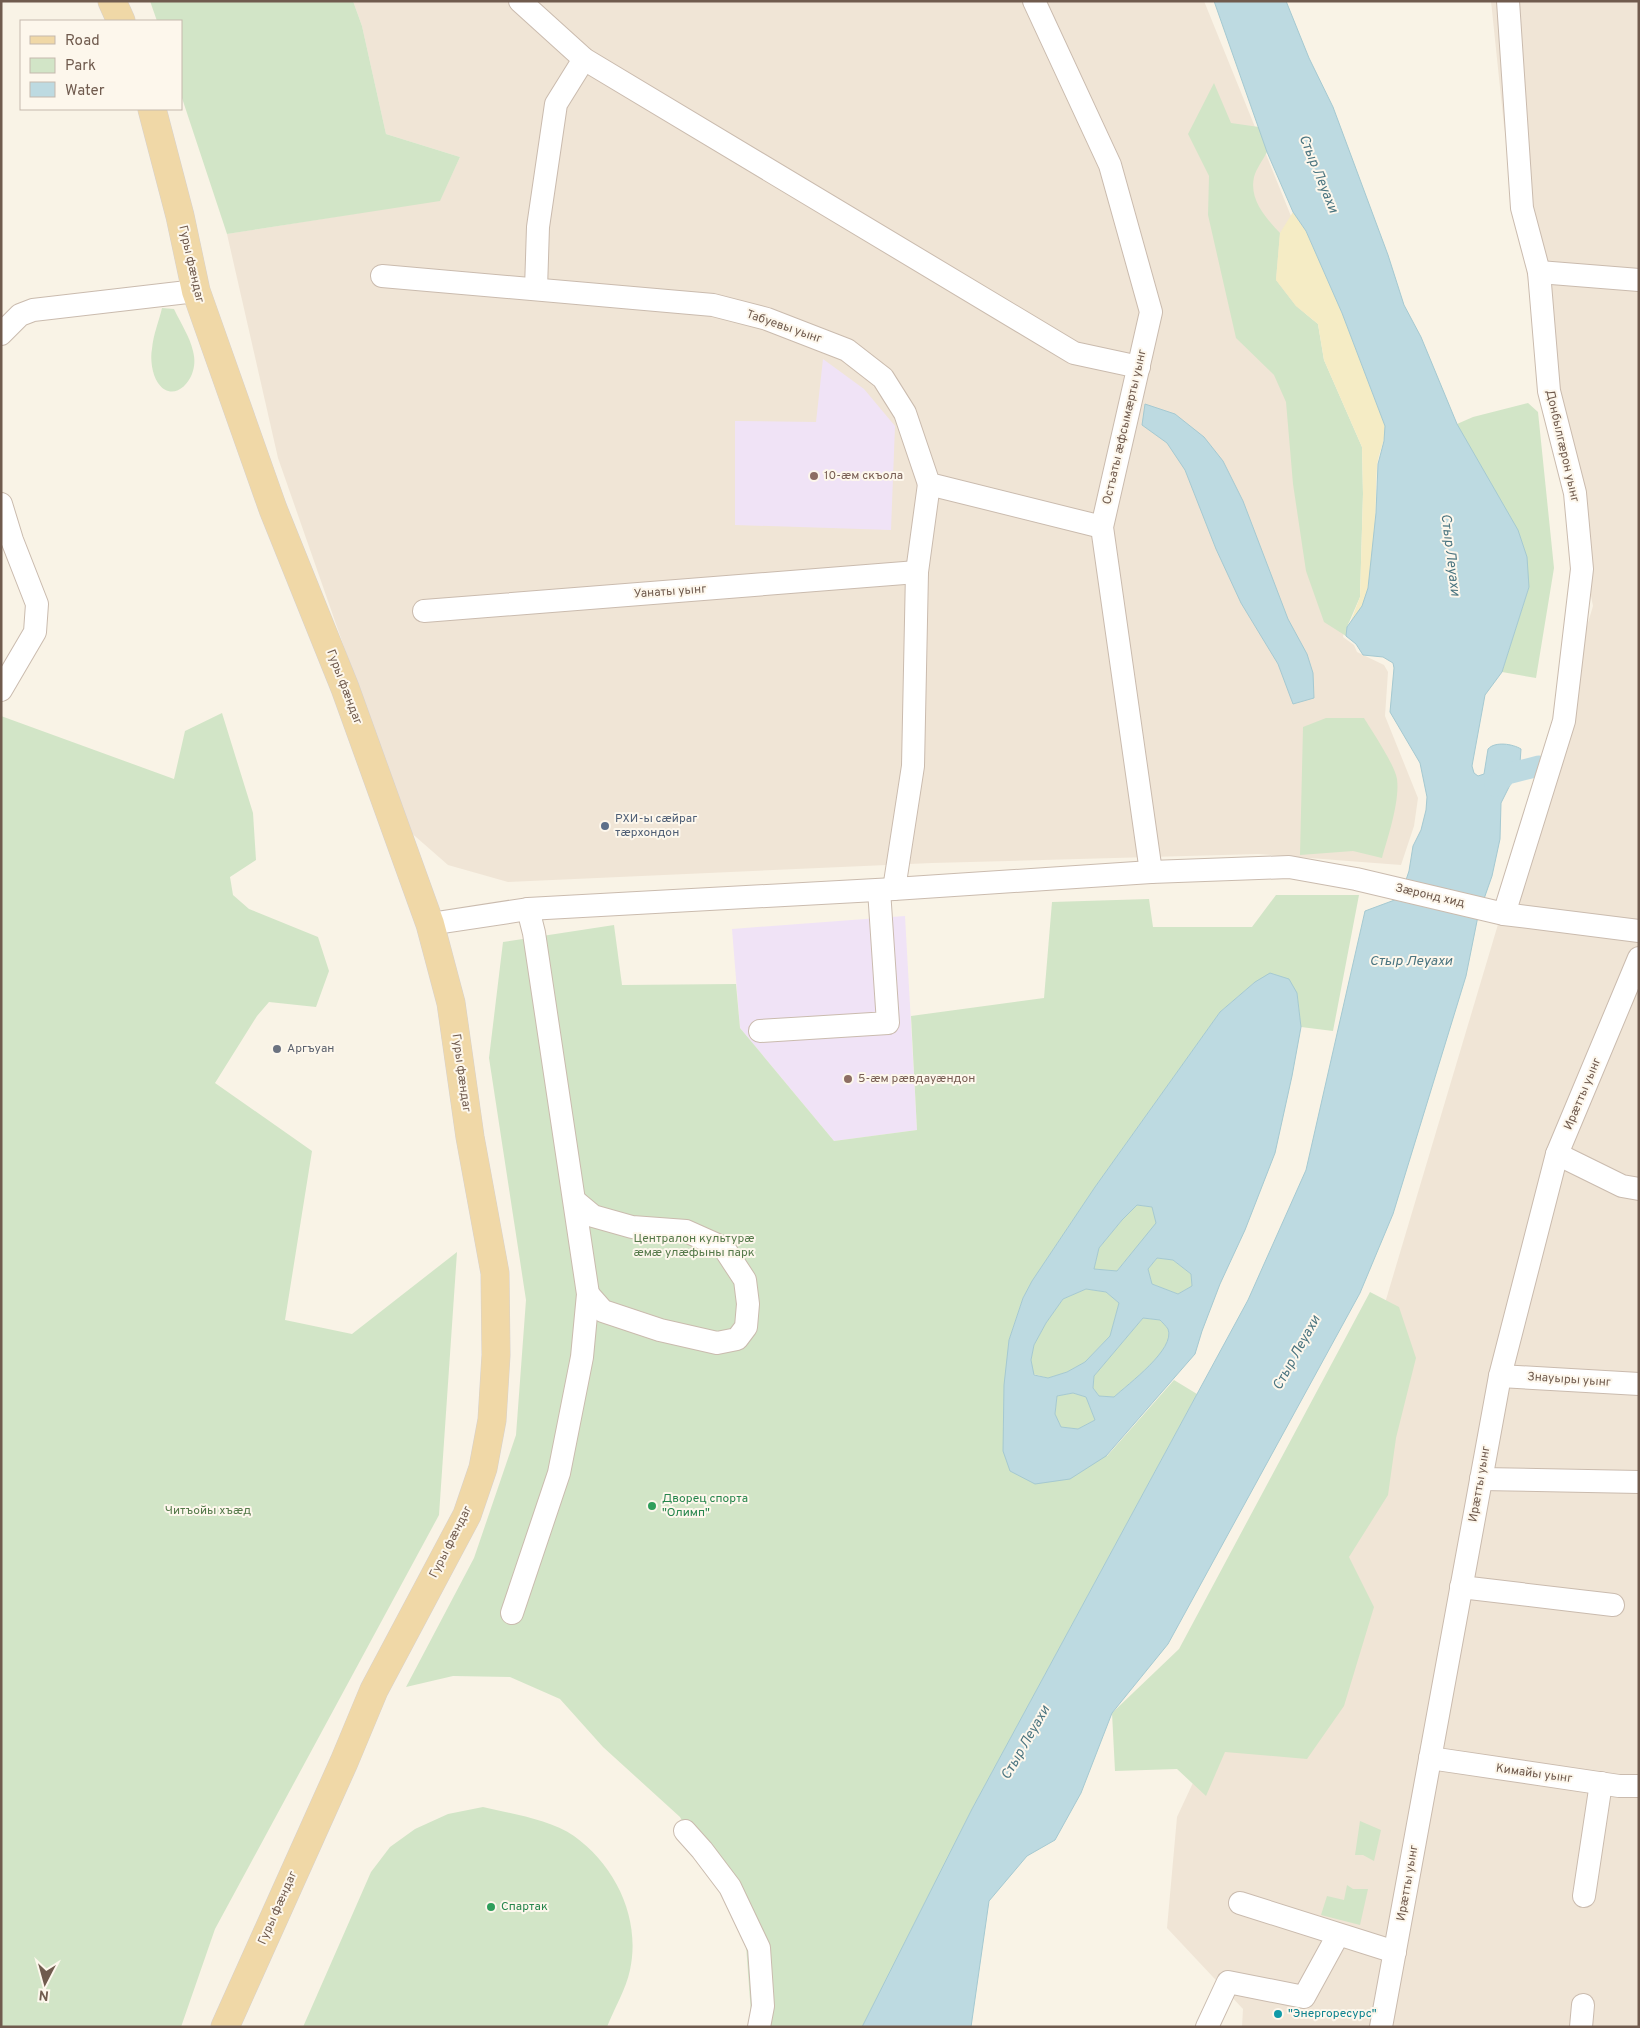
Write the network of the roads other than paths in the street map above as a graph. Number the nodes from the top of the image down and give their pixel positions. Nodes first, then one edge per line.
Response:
1 (112, 1) edge
2 (520, 1) edge
3 (1034, 1) edge
4 (1508, 1) edge
5 (121, 20) edge
6 (584, 59) junction
7 (152, 110) edge
8 (1538, 272) junction
9 (382, 276) dead end
10 (1639, 280) edge
11 (536, 290) junction
12 (196, 291) junction
13 (1, 334) edge
14 (1138, 367) junction
15 (929, 484) junction
16 (1, 504) edge
17 (1102, 527) junction
18 (917, 572) junction
19 (424, 611) dead end
20 (1, 690) edge
21 (1151, 872) junction
22 (886, 889) junction
23 (528, 909) junction
24 (1504, 914) junction
25 (430, 924) junction
26 (1639, 932) edge
27 (1639, 958) edge
28 (760, 1031) dead end
29 (1558, 1154) junction
30 (1639, 1189) edge
31 (575, 1201) junction
32 (588, 1294) junction
33 (1500, 1376) junction
34 (1639, 1384) edge
35 (1481, 1479) junction
36 (1639, 1482) edge
37 (1461, 1587) junction
38 (1613, 1605) dead end
39 (512, 1613) dead end
40 (1430, 1758) junction
41 (1601, 1783) junction
42 (1639, 1786) edge
43 (685, 1832) dead end
44 (1584, 1896) dead end
45 (1240, 1903) dead end
46 (1338, 1935) junction
47 (1395, 1952) junction
48 (1583, 2005) dead end
49 (225, 2027) edge
50 (759, 2027) edge
51 (1207, 2027) edge
52 (1381, 2027) edge
53 (1582, 2027) edge

1 - 5 main road
2 - 6 street
3 - 14 street, Остъаты æфсымæрты уынг
4 - 8 street, Донбылгæрон уынг
6 - 11 street
6 - 14 street
7 - 12 main road, Гуры фӕндаг
8 - 10 street
8 - 24 street, Донбылгæрон уынг
9 - 11 street, Табуевы уынг
11 - 15 street, Табуевы уынг
12 - 13 street
12 - 25 main road, Гуры фӕндаг
14 - 17 street, Остъаты æфсымæрты уынг
15 - 17 street
15 - 18 street
16 - 20 street
17 - 21 street, Остъаты æфсымæрты уынг
18 - 19 street, Уанаты уынг
18 - 22 street
21 - 22 street, Зæронд хид
21 - 24 street, Зæронд хид
22 - 23 street, Зæронд хид
22 - 28 street
23 - 25 street, Зæронд хид
23 - 31 street
24 - 26 street, Зæронд хид
25 - 49 main road, Гуры фӕндаг
27 - 29 street, Ирæтты уынг
29 - 30 street
29 - 33 street, Ирæтты уынг
31 - 32 street
31 - 32 street
32 - 39 street
33 - 34 street, Знауыры уынг
33 - 35 street, Ирæтты уынг
35 - 36 street
35 - 37 street, Ирæтты уынг
37 - 38 street
37 - 40 street, Ирæтты уынг
40 - 41 street, Кимайы уынг
40 - 47 street, Ирæтты уынг
41 - 42 street, Кимайы уынг
41 - 44 street
43 - 50 street
45 - 46 street
46 - 47 street
46 - 51 street
47 - 52 street, Ирæтты уынг
48 - 53 street

